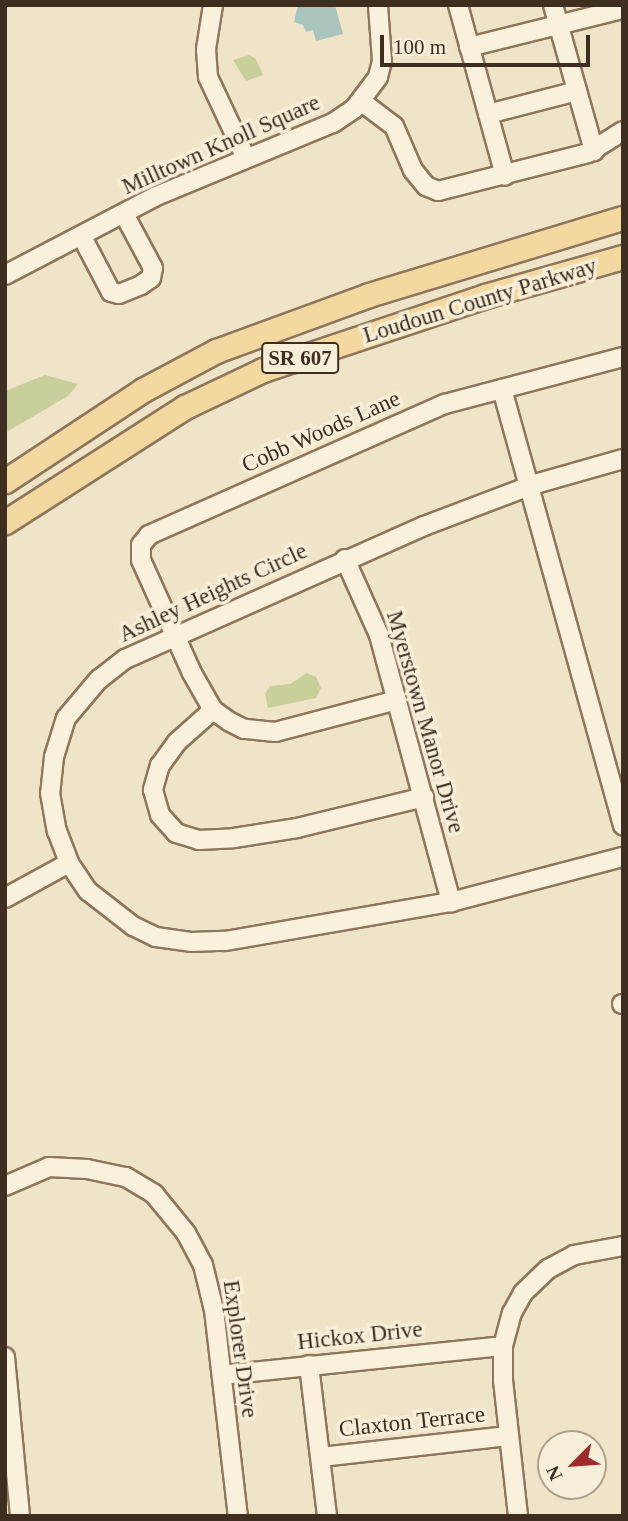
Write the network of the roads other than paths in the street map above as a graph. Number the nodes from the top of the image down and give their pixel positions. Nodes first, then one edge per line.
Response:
1 (214, 5) edge
2 (378, 5) edge
3 (458, 5) edge
4 (553, 5) edge
5 (623, 9) edge
6 (559, 25) junction
7 (469, 47) junction
8 (577, 90) junction
9 (362, 102) junction
10 (488, 114) junction
11 (623, 131) edge
12 (594, 151) junction
13 (245, 156) junction
14 (505, 176) junction
15 (124, 214) junction
16 (623, 218) edge
17 (82, 237) junction
18 (623, 257) edge
19 (5, 275) edge
20 (623, 357) edge
21 (502, 389) junction
22 (623, 458) edge
23 (5, 481) edge
24 (532, 485) junction
25 (5, 522) edge
26 (345, 559) junction
27 (174, 635) junction
28 (397, 700) junction
29 (213, 710) junction
30 (424, 797) junction
31 (623, 826) edge
32 (623, 857) edge
33 (69, 863) junction
34 (5, 898) edge
35 (451, 902) junction
36 (5, 1186) edge
37 (623, 1246) edge
38 (503, 1346) junction
39 (5, 1357) edge
40 (309, 1365) junction
41 (222, 1375) junction
42 (508, 1436) junction
43 (9, 1445) edge
44 (321, 1457) junction
45 (20, 1516) edge
46 (238, 1516) edge
47 (327, 1516) edge
48 (518, 1516) edge

1 - 13 street
2 - 9 street, Milltown Knoll Square
3 - 7 street
4 - 6 street
5 - 6 street
6 - 7 street
6 - 8 street
7 - 10 street
8 - 10 street
8 - 12 street
9 - 13 street, Milltown Knoll Square
9 - 14 street
10 - 14 street
11 - 12 street
12 - 14 street
13 - 15 street, Milltown Knoll Square
15 - 17 street, Milltown Knoll Square
15 - 17 street
16 - 23 main road, Loudoun County Parkway / SR 607
17 - 19 street, Milltown Knoll Square
18 - 25 main road, Loudoun County Parkway / SR 607
20 - 21 street, Cobb Woods Lane
21 - 24 street
21 - 27 street, Cobb Woods Lane
22 - 24 street, Ashley Heights Circle
24 - 26 street, Ashley Heights Circle
24 - 31 street
26 - 27 street, Ashley Heights Circle
26 - 28 street, Myerstown Manor Drive
27 - 29 street, Cobb Woods Lane
27 - 33 street, Ashley Heights Circle
28 - 29 street
28 - 30 street, Myerstown Manor Drive
29 - 30 street
30 - 35 street, Myerstown Manor Drive
32 - 35 street, Ashley Heights Circle
33 - 34 street
33 - 35 street, Ashley Heights Circle
36 - 41 street, Explorer Drive
37 - 38 street
38 - 40 street, Hickox Drive
38 - 42 street
39 - 43 street
40 - 41 street, Hickox Drive
40 - 44 street
41 - 46 street, Explorer Drive
42 - 44 street, Claxton Terrace
42 - 48 street
43 - 45 street
44 - 47 street

